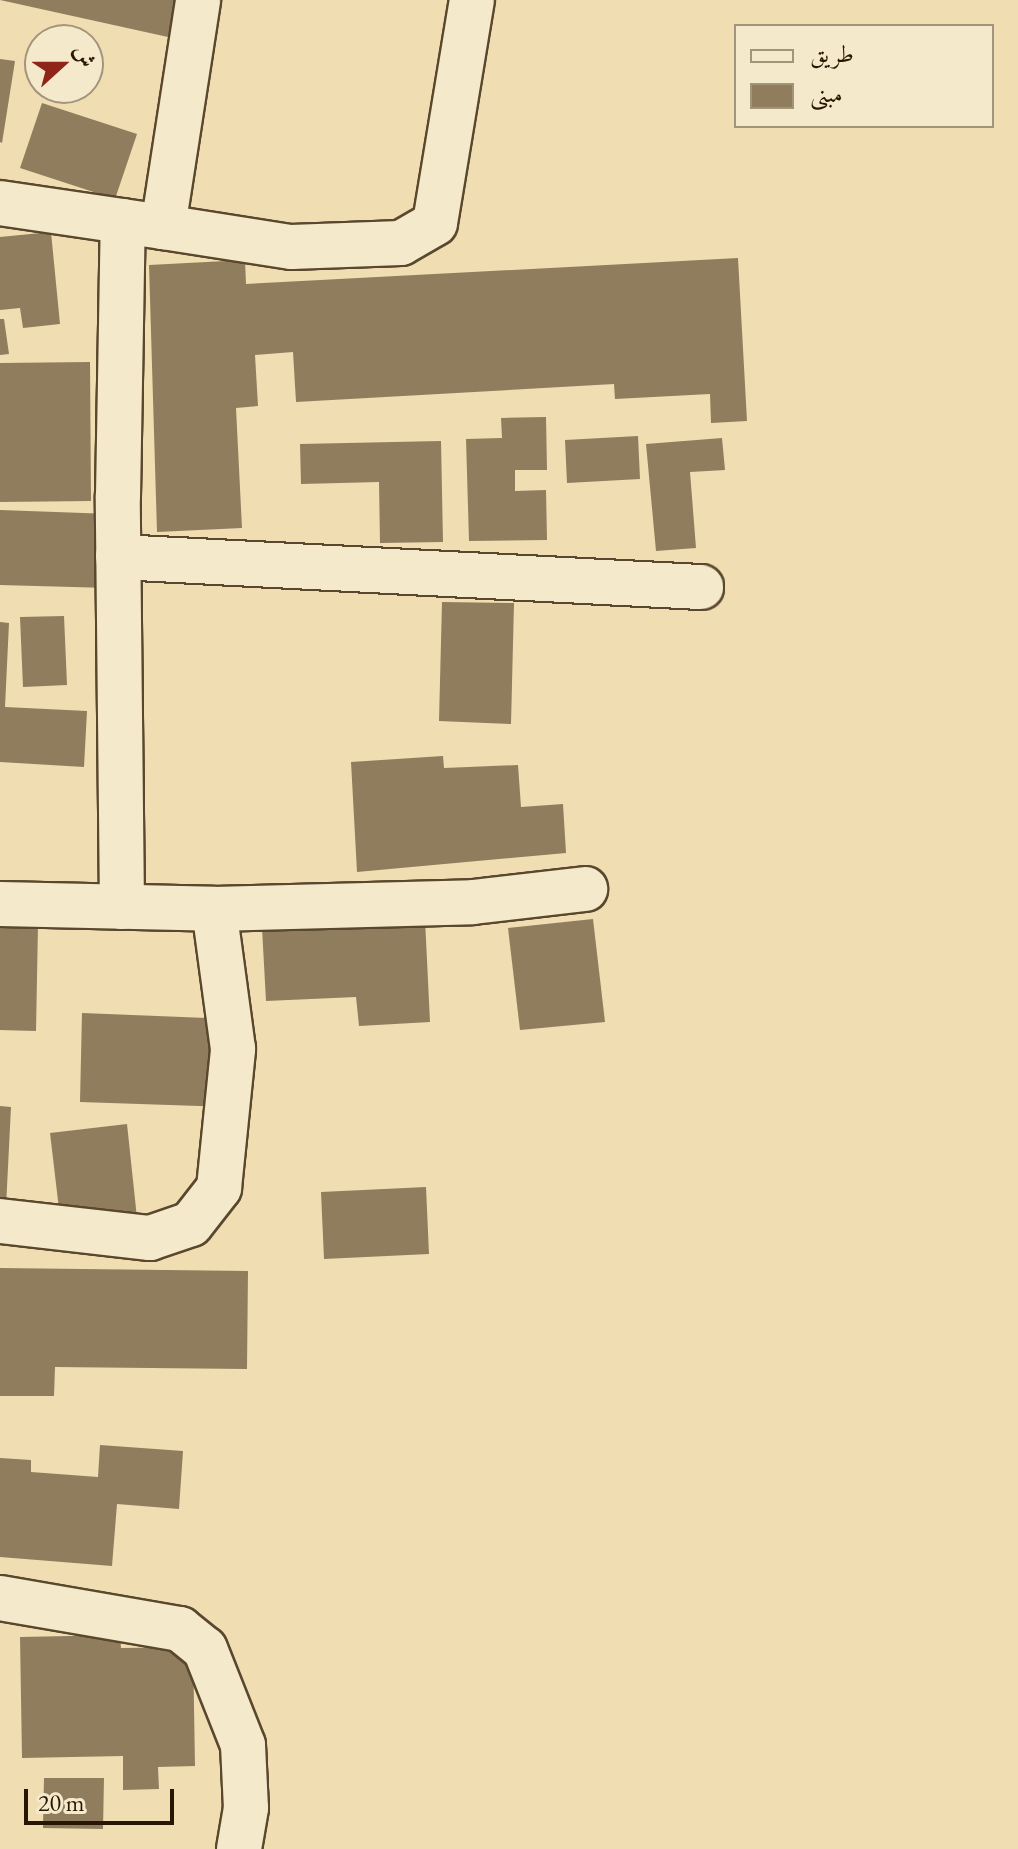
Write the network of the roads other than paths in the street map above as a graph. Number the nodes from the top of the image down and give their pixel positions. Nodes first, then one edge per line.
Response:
1 (198, 0) edge
2 (472, 0) edge
3 (0, 203) edge
4 (143, 224) junction
5 (118, 557) junction
6 (701, 587) dead end
7 (585, 889) dead end
8 (0, 904) edge
9 (122, 907) junction
10 (214, 909) junction
11 (0, 1221) edge
12 (0, 1598) edge
13 (239, 1849) edge

1 - 4 street
2 - 4 street
3 - 4 street
4 - 5 street
5 - 6 street
5 - 9 street
7 - 10 street
8 - 9 street
9 - 10 street
10 - 11 street
12 - 13 street

